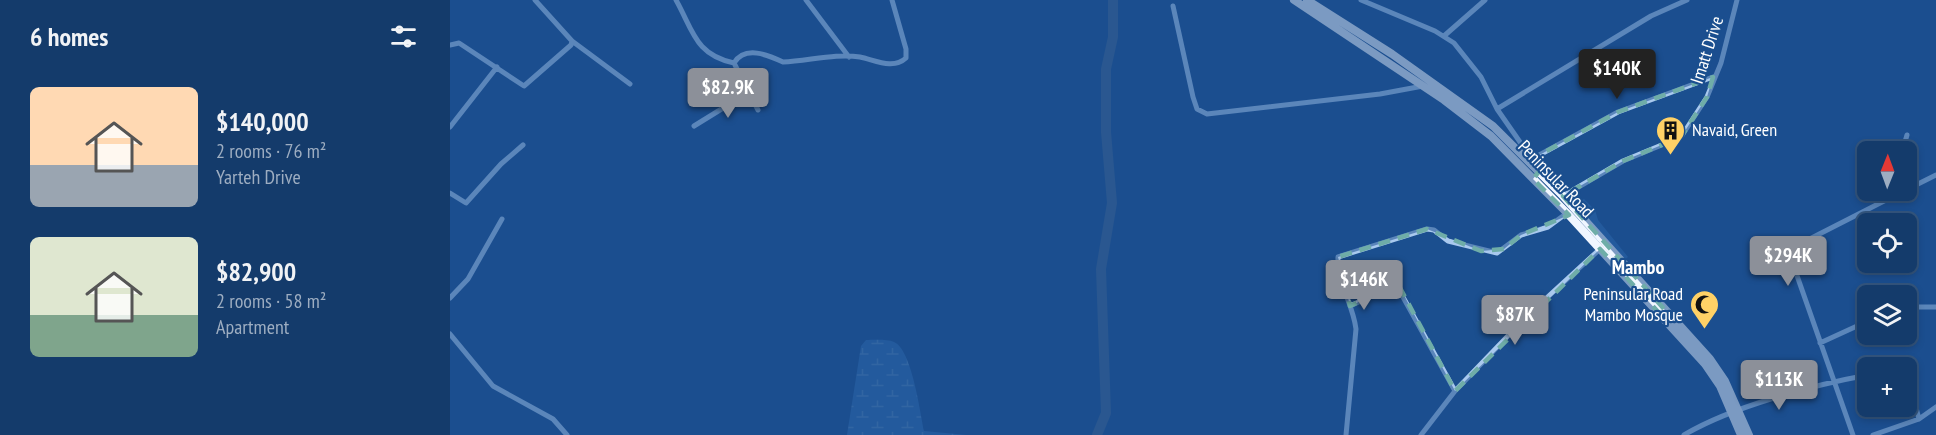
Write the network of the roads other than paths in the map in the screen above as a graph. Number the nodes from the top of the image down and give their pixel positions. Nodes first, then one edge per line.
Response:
1 (535, 0) edge
2 (676, 0) edge
3 (806, 0) edge
4 (892, 0) edge
5 (1294, 0) edge
6 (1307, 0) edge
7 (1361, 0) edge
8 (1485, 0) edge
9 (1687, 0) edge
10 (1737, 0) edge
11 (1173, 6) dead end
12 (1444, 36) junction
13 (572, 41) junction
14 (450, 45) edge
15 (849, 57) junction
16 (734, 63) junction
17 (496, 67) junction
18 (1713, 77) junction
19 (630, 84) dead end
20 (1423, 86) junction
21 (749, 92) junction
22 (1497, 109) junction
23 (758, 110) dead end
24 (694, 126) dead end
25 (450, 127) edge
26 (1907, 135) dead end
27 (1905, 141) edge
28 (523, 145) dead end
29 (1532, 159) junction
30 (1536, 176) junction
31 (1936, 176) edge
32 (1917, 185) edge
33 (450, 193) edge
34 (1563, 196) junction
35 (1884, 201) edge
36 (1567, 213) junction
37 (502, 219) dead end
38 (1600, 249) junction
39 (450, 298) edge
40 (1350, 306) junction
41 (1917, 307) edge
42 (1936, 307) edge
43 (1663, 312) junction
44 (1857, 326) edge
45 (450, 334) edge
46 (1820, 343) junction
47 (1857, 377) edge
48 (1834, 381) junction
49 (1455, 391) junction
50 (1936, 407) edge
51 (1737, 412) junction
52 (1917, 412) edge
53 (1919, 419) junction
54 (567, 435) edge
55 (1346, 435) edge
56 (1421, 435) edge
57 (1684, 435) edge
58 (1741, 435) edge
59 (1749, 435) edge
60 (1853, 435) edge
61 (1874, 435) edge

1 - 13 street
2 - 16 street
3 - 15 street
4 - 15 street
5 - 20 main road, Peninsular Road
6 - 30 main road, Peninsular Road
7 - 12 street
8 - 12 street
9 - 22 street
10 - 18 street, Imatt Drive
11 - 20 street
12 - 22 street
13 - 17 street
13 - 19 street
14 - 17 street
15 - 16 street
16 - 21 street
17 - 25 street
18 - 29 street
18 - 34 street, Imatt Drive
20 - 30 main road, Peninsular Road
21 - 23 street
21 - 24 street
22 - 29 street
26 - 27 street
28 - 33 street
29 - 30 street
30 - 34 main road, Peninsular Road
30 - 36 main road, Peninsular Road
31 - 32 street
34 - 43 main road, Peninsular Road
35 - 46 street
36 - 38 main road, Peninsular Road
36 - 40 street
37 - 39 street
38 - 43 main road, Peninsular Road
38 - 49 street
40 - 49 street
40 - 55 street
41 - 42 street
43 - 51 main road, Peninsular Road
44 - 46 street
45 - 54 street
46 - 48 street
47 - 48 street
48 - 51 street
48 - 60 street
49 - 56 street
50 - 53 street
51 - 57 street
51 - 58 main road, Peninsular Road
51 - 59 main road, Peninsular Road
52 - 53 street
53 - 61 street

